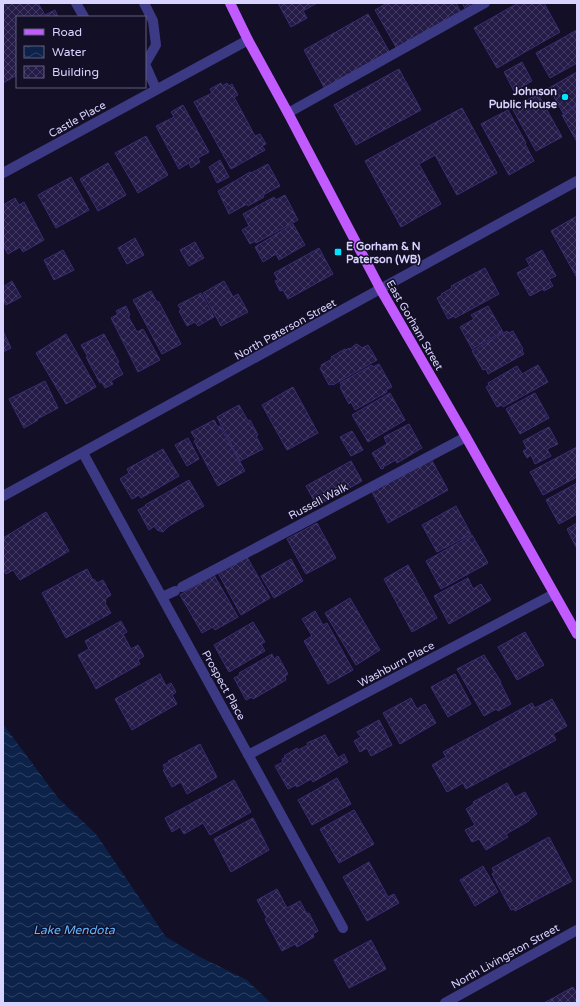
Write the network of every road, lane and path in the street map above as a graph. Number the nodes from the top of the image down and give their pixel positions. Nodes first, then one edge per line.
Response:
1 (76, 3) edge
2 (144, 3) edge
3 (485, 3) edge
4 (232, 4) edge
5 (83, 16) edge
6 (248, 40) junction
7 (146, 62) edge
8 (146, 66) edge
9 (156, 89) junction
10 (288, 113) junction
11 (3, 173) edge
12 (577, 181) edge
13 (381, 290) junction
14 (466, 437) junction
15 (83, 453) junction
16 (3, 496) edge
17 (554, 594) junction
18 (162, 597) junction
19 (577, 634) edge
20 (248, 755) junction
21 (343, 928) dead end
22 (577, 930) edge
23 (445, 1003) edge

1 - 5 street
2 - 7 street
3 - 10 street
4 - 6 main road, East Gorham Street
6 - 9 street, Castle Place
6 - 10 main road, East Gorham Street
8 - 9 street
9 - 11 street, Castle Place
10 - 13 main road, East Gorham Street
12 - 13 street, North Paterson Street
13 - 14 main road, East Gorham Street
13 - 15 street, North Paterson Street
14 - 17 main road, East Gorham Street
14 - 18 street, Russell Walk
15 - 16 street, North Paterson Street
15 - 18 street, Prospect Place
17 - 19 main road, East Gorham Street
17 - 20 street, Washburn Place
18 - 20 street, Prospect Place
20 - 21 street, Prospect Place
22 - 23 street, North Livingston Street

